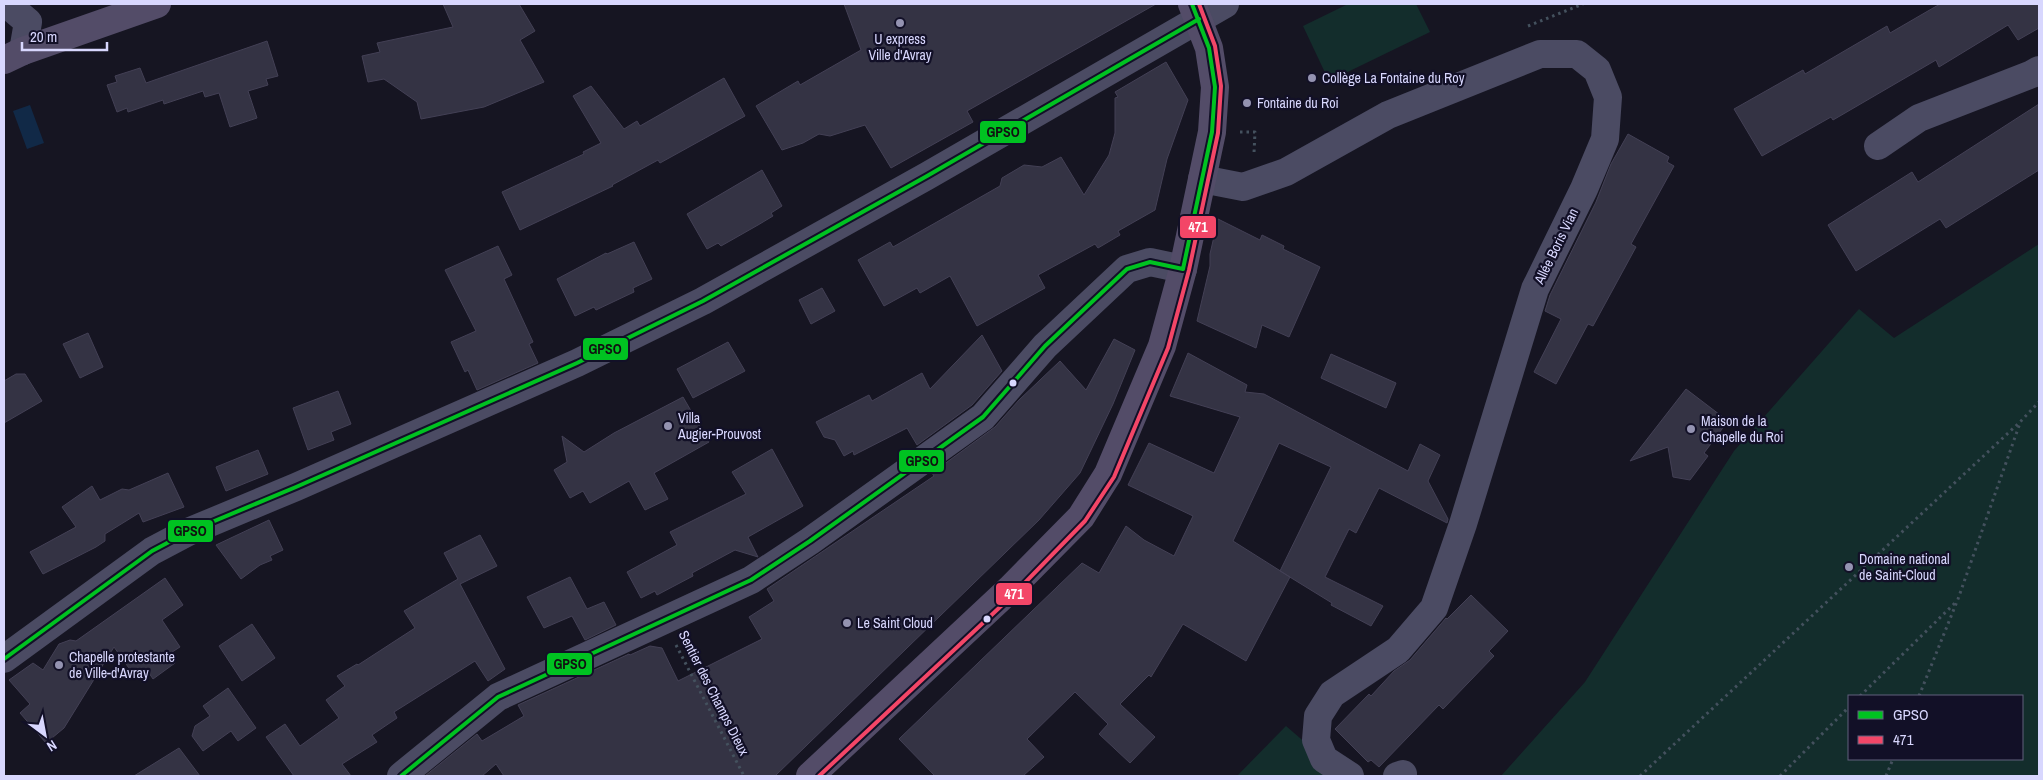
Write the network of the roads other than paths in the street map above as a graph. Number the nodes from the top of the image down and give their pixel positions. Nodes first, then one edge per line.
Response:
1 (5, 4) edge
2 (157, 4) edge
3 (1225, 4) edge
4 (1195, 11) edge
5 (14, 55) edge
6 (2039, 70) edge
7 (1878, 146) dead end
8 (1202, 179) junction
9 (1183, 269) junction
10 (4, 659) edge
11 (401, 776) edge
12 (810, 776) edge
13 (1350, 776) edge

1 - 5 street
2 - 5 main road
3 - 4 street
4 - 8 main road
4 - 10 street
6 - 7 street
8 - 9 main road
8 - 13 street, Allée Boris Vian
9 - 11 street
9 - 12 main road

